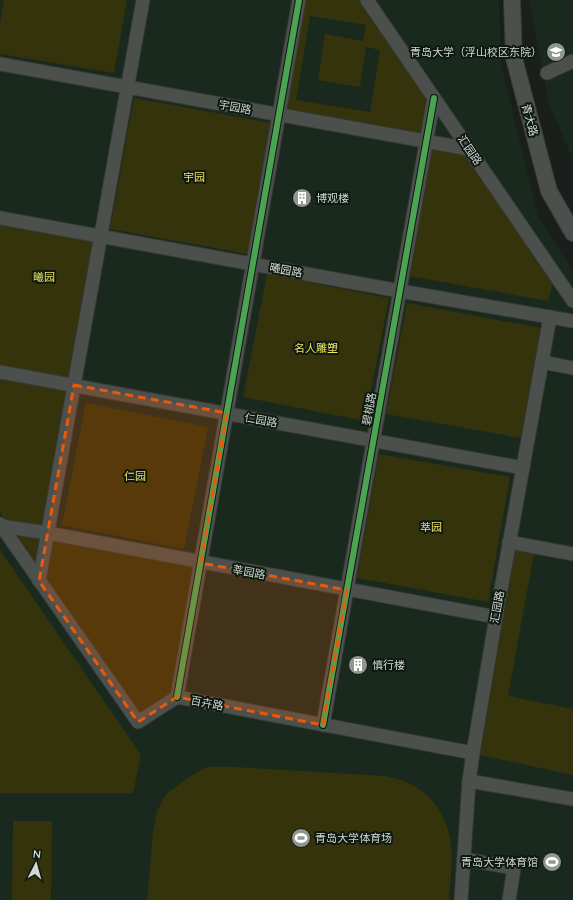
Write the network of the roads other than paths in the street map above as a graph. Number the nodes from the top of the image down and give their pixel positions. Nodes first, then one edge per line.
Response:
1 (143, 0) edge
2 (299, 0) edge
3 (367, 0) edge
4 (512, 0) edge
5 (573, 61) edge
6 (0, 64) edge
7 (547, 73) dead end
8 (128, 87) junction
9 (434, 98) junction
10 (279, 115) junction
11 (426, 141) junction
12 (469, 149) junction
13 (0, 218) edge
14 (573, 233) edge
15 (101, 237) junction
16 (253, 264) junction
17 (400, 291) junction
18 (573, 301) edge
19 (550, 317) junction
20 (573, 321) edge
21 (542, 362) junction
22 (573, 368) edge
23 (0, 372) edge
24 (74, 385) junction
25 (227, 413) junction
26 (373, 440) junction
27 (523, 468) junction
28 (1, 526) edge
29 (48, 534) junction
30 (509, 542) junction
31 (573, 554) edge
32 (201, 562) junction
33 (40, 581) junction
34 (343, 589) junction
35 (496, 617) junction
36 (177, 697) junction
37 (323, 725) junction
38 (473, 753) junction
39 (469, 781) junction
40 (573, 799) edge
41 (464, 859) junction
42 (461, 900) edge
43 (509, 900) edge

1 - 8 street
2 - 10 street
3 - 9 street, 汇园路
4 - 14 street, 青大路
5 - 7 street
6 - 8 street, 宇园路
8 - 10 street, 宇园路
8 - 15 street
9 - 11 street, 碧桃路
9 - 12 street, 汇园路
10 - 11 street, 宇园路
10 - 16 street
11 - 12 street, 宇园路
11 - 17 street, 碧桃路
12 - 18 street, 汇园路
13 - 15 street, 曦园路
15 - 16 street, 曦园路
15 - 24 street
16 - 17 street, 曦园路
16 - 25 street
17 - 19 street, 曦园路
17 - 26 street, 碧桃路
19 - 20 street, 曦园路
19 - 21 street, 汇园路
21 - 22 street
21 - 27 street, 汇园路
23 - 24 street, 仁园路
24 - 25 street, 仁园路
24 - 29 street
25 - 26 street, 仁园路
25 - 32 street
26 - 27 street, 仁园路
26 - 34 street, 碧桃路
27 - 30 street, 汇园路
28 - 29 street
28 - 33 street, 百卉路
29 - 32 street
29 - 33 street
30 - 31 street
30 - 35 street, 汇园路
32 - 34 street
32 - 36 street
33 - 36 street, 百卉路
34 - 35 street
34 - 37 street, 碧桃路
35 - 38 street, 汇园路
36 - 37 street, 百卉路
37 - 38 street, 百卉路
38 - 39 street, 汇园路
39 - 40 street
39 - 41 street, 汇园路
41 - 42 street, 汇园路
41 - 43 street

